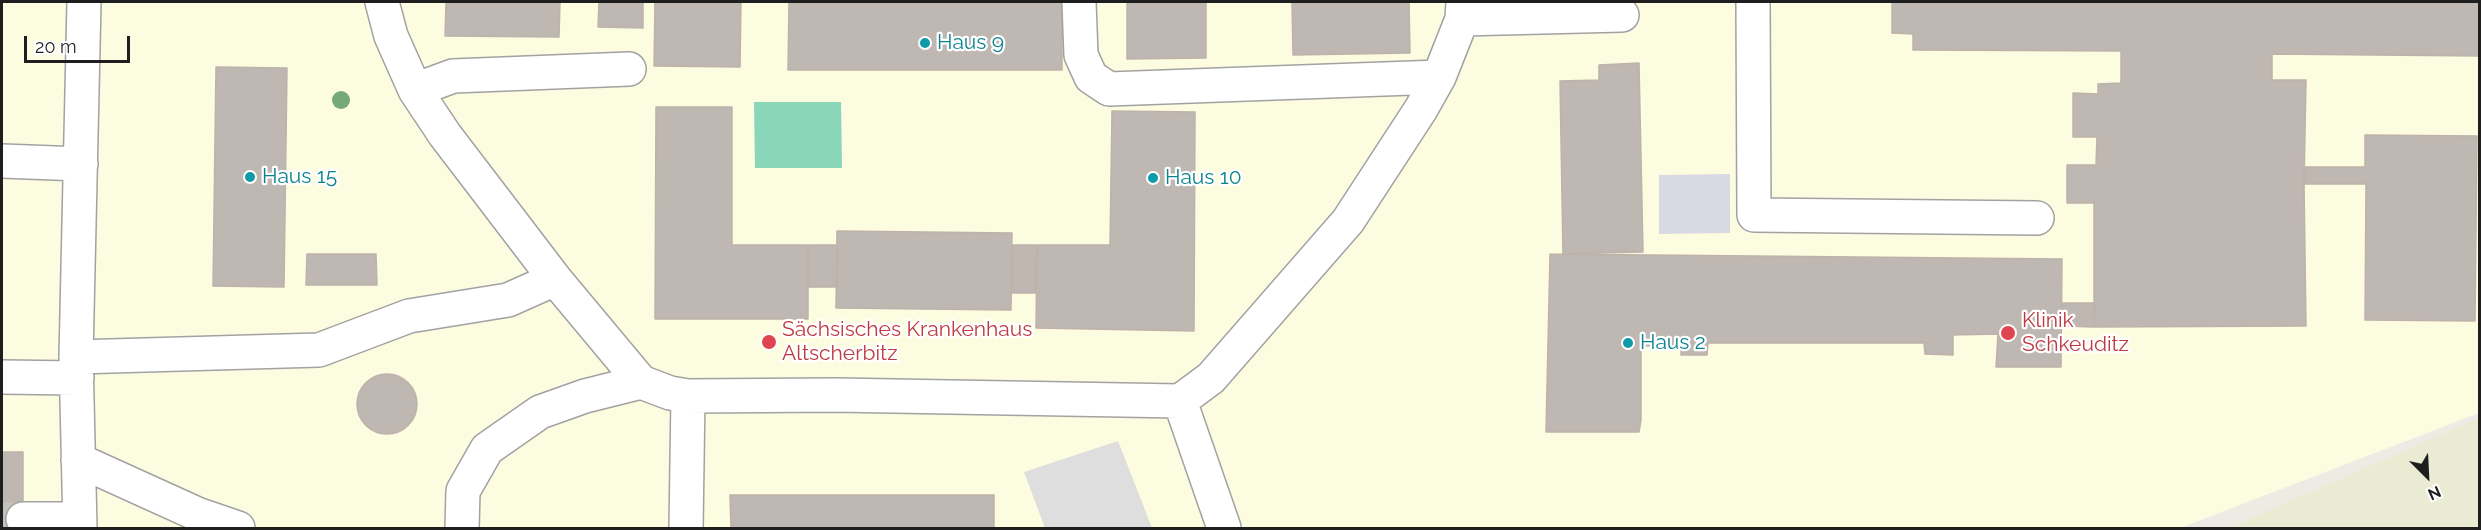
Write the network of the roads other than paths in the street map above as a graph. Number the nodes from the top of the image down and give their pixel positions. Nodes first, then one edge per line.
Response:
1 (84, 2) edge
2 (382, 2) edge
3 (1079, 2) edge
4 (1753, 2) edge
5 (1462, 10) edge
6 (1622, 15) dead end
7 (629, 69) dead end
8 (1439, 77) junction
9 (415, 90) junction
10 (2, 161) edge
11 (81, 165) junction
12 (2037, 218) dead end
13 (555, 279) junction
14 (76, 367) junction
15 (2, 377) edge
16 (641, 382) junction
17 (688, 396) junction
18 (1180, 401) junction
19 (78, 460) junction
20 (23, 519) tunnel mouth
21 (80, 524) edge
22 (238, 528) edge
23 (462, 528) edge
24 (686, 528) edge
25 (1224, 528) edge

1 - 11 street
2 - 9 street
3 - 8 street
4 - 12 street
5 - 6 street
5 - 8 street
7 - 9 street
8 - 18 street
9 - 13 street
10 - 11 street
11 - 14 street
13 - 14 street
13 - 16 street
14 - 15 street
14 - 19 street
16 - 17 street
16 - 23 street
17 - 18 street
17 - 24 street
18 - 25 street
19 - 21 street
19 - 22 street
20 - 21 street

